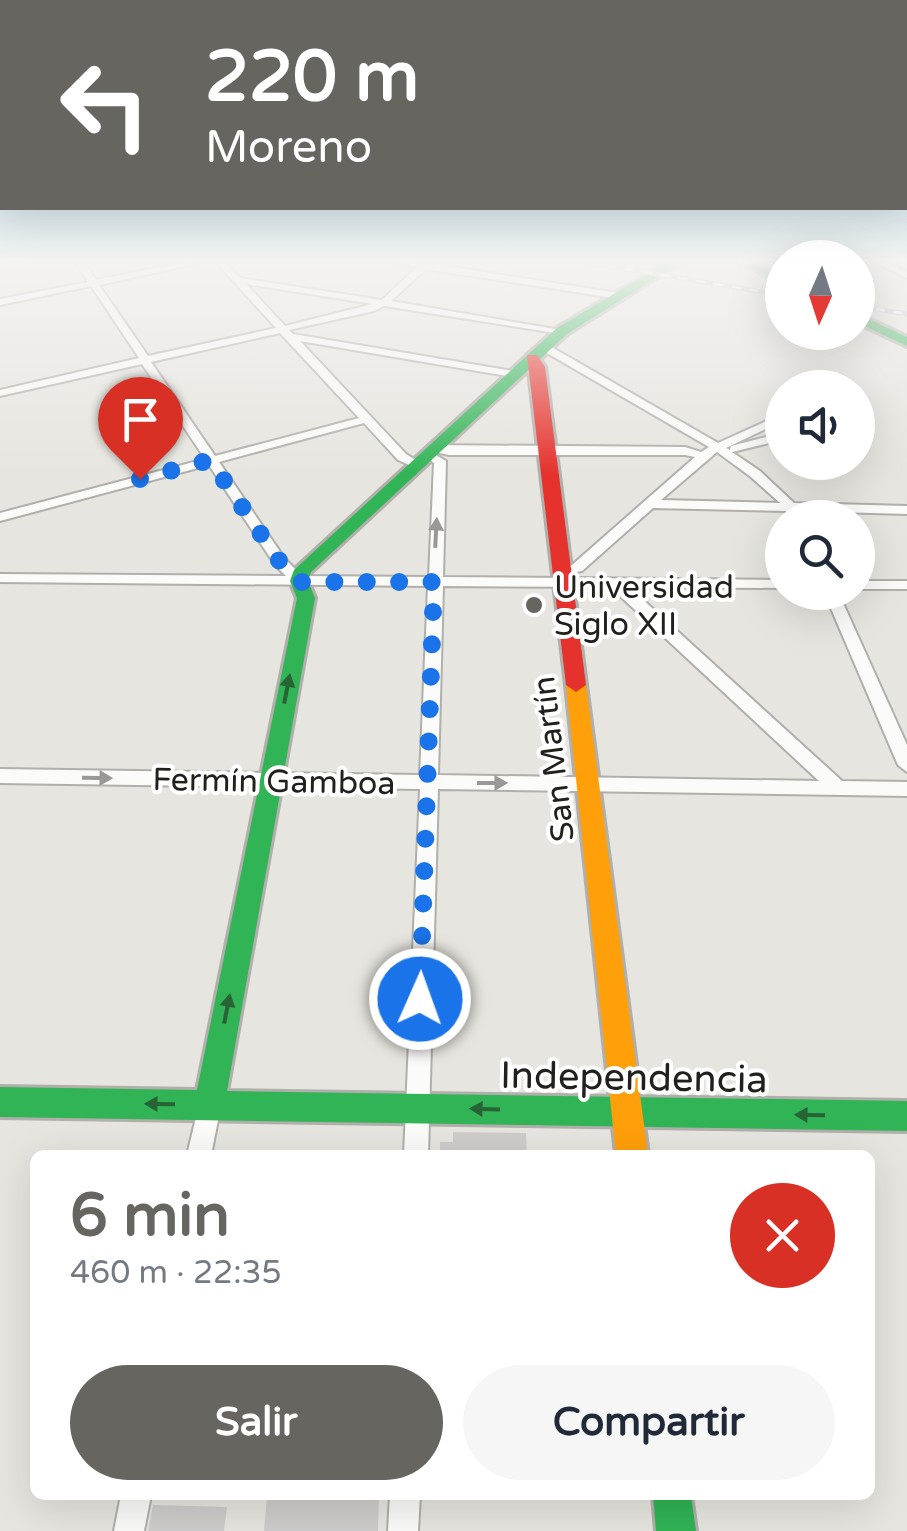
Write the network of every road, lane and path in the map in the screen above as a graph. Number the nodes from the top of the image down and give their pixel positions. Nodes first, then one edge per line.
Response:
1 (125, 331) edge
2 (267, 331) edge
3 (285, 331) edge
4 (559, 331) edge
5 (562, 332) joint
6 (292, 338) junction
7 (538, 353) junction
8 (143, 359) junction
9 (513, 374) junction
10 (0, 392) edge
11 (367, 419) junction
12 (765, 426) edge
13 (765, 440) edge
14 (549, 452) junction
15 (715, 452) junction
16 (426, 455) junction
17 (210, 460) junction
18 (784, 500) edge
19 (649, 504) junction
20 (907, 510) edge
21 (765, 511) edge
22 (875, 511) edge
23 (0, 517) edge
24 (564, 577) junction
25 (0, 578) edge
26 (299, 582) junction
27 (434, 582) junction
28 (620, 584) junction
29 (765, 584) edge
30 (875, 585) edge
31 (907, 586) edge
32 (838, 610) edge
33 (907, 765) edge
34 (0, 776) edge
35 (269, 782) junction
36 (427, 783) junction
37 (588, 783) junction
38 (837, 788) junction
39 (907, 789) edge
40 (0, 1102) edge
41 (209, 1104) junction
42 (417, 1108) junction
43 (627, 1114) junction
44 (907, 1116) edge
45 (201, 1150) edge
46 (416, 1150) edge
47 (631, 1150) edge
48 (135, 1500) edge
49 (404, 1500) edge
50 (673, 1500) edge
51 (129, 1531) edge
52 (404, 1531) edge
53 (676, 1531) edge

1 - 8 street
2 - 8 street
3 - 6 street
4 - 5 street
5 - 7 street
6 - 9 street
6 - 11 street
7 - 9 street
7 - 14 street, San Martín
7 - 15 street
8 - 10 street
8 - 17 street
9 - 16 street
11 - 16 street
11 - 17 street
12 - 15 street
13 - 15 street
14 - 15 street
14 - 16 street
14 - 24 street, San Martín
15 - 18 street
15 - 19 street
16 - 26 street
27 -> 16 street
17 - 23 street
17 - 26 street
19 - 21 street
19 - 24 street
20 - 22 street
24 - 27 street
24 - 28 street
24 - 37 street, San Martín
25 - 26 street
26 - 27 street
35 -> 26 street
27 - 36 street
28 - 29 street
28 - 38 street
30 - 31 street
32 - 33 street
34 -> 35 street, Fermín Gamboa
35 - 36 street, Fermín Gamboa
41 -> 35 street
36 -> 37 street, Fermín Gamboa
36 - 42 street
37 - 38 street, Fermín Gamboa
37 - 43 street, San Martín
38 - 39 street, Fermín Gamboa
41 -> 40 street, Independencia
41 - 42 street, Independencia
41 - 45 street
43 -> 42 street, Independencia
42 - 46 street
44 -> 43 street, Independencia
43 - 47 street, San Martín
48 - 51 street
49 - 52 street
50 - 53 street

